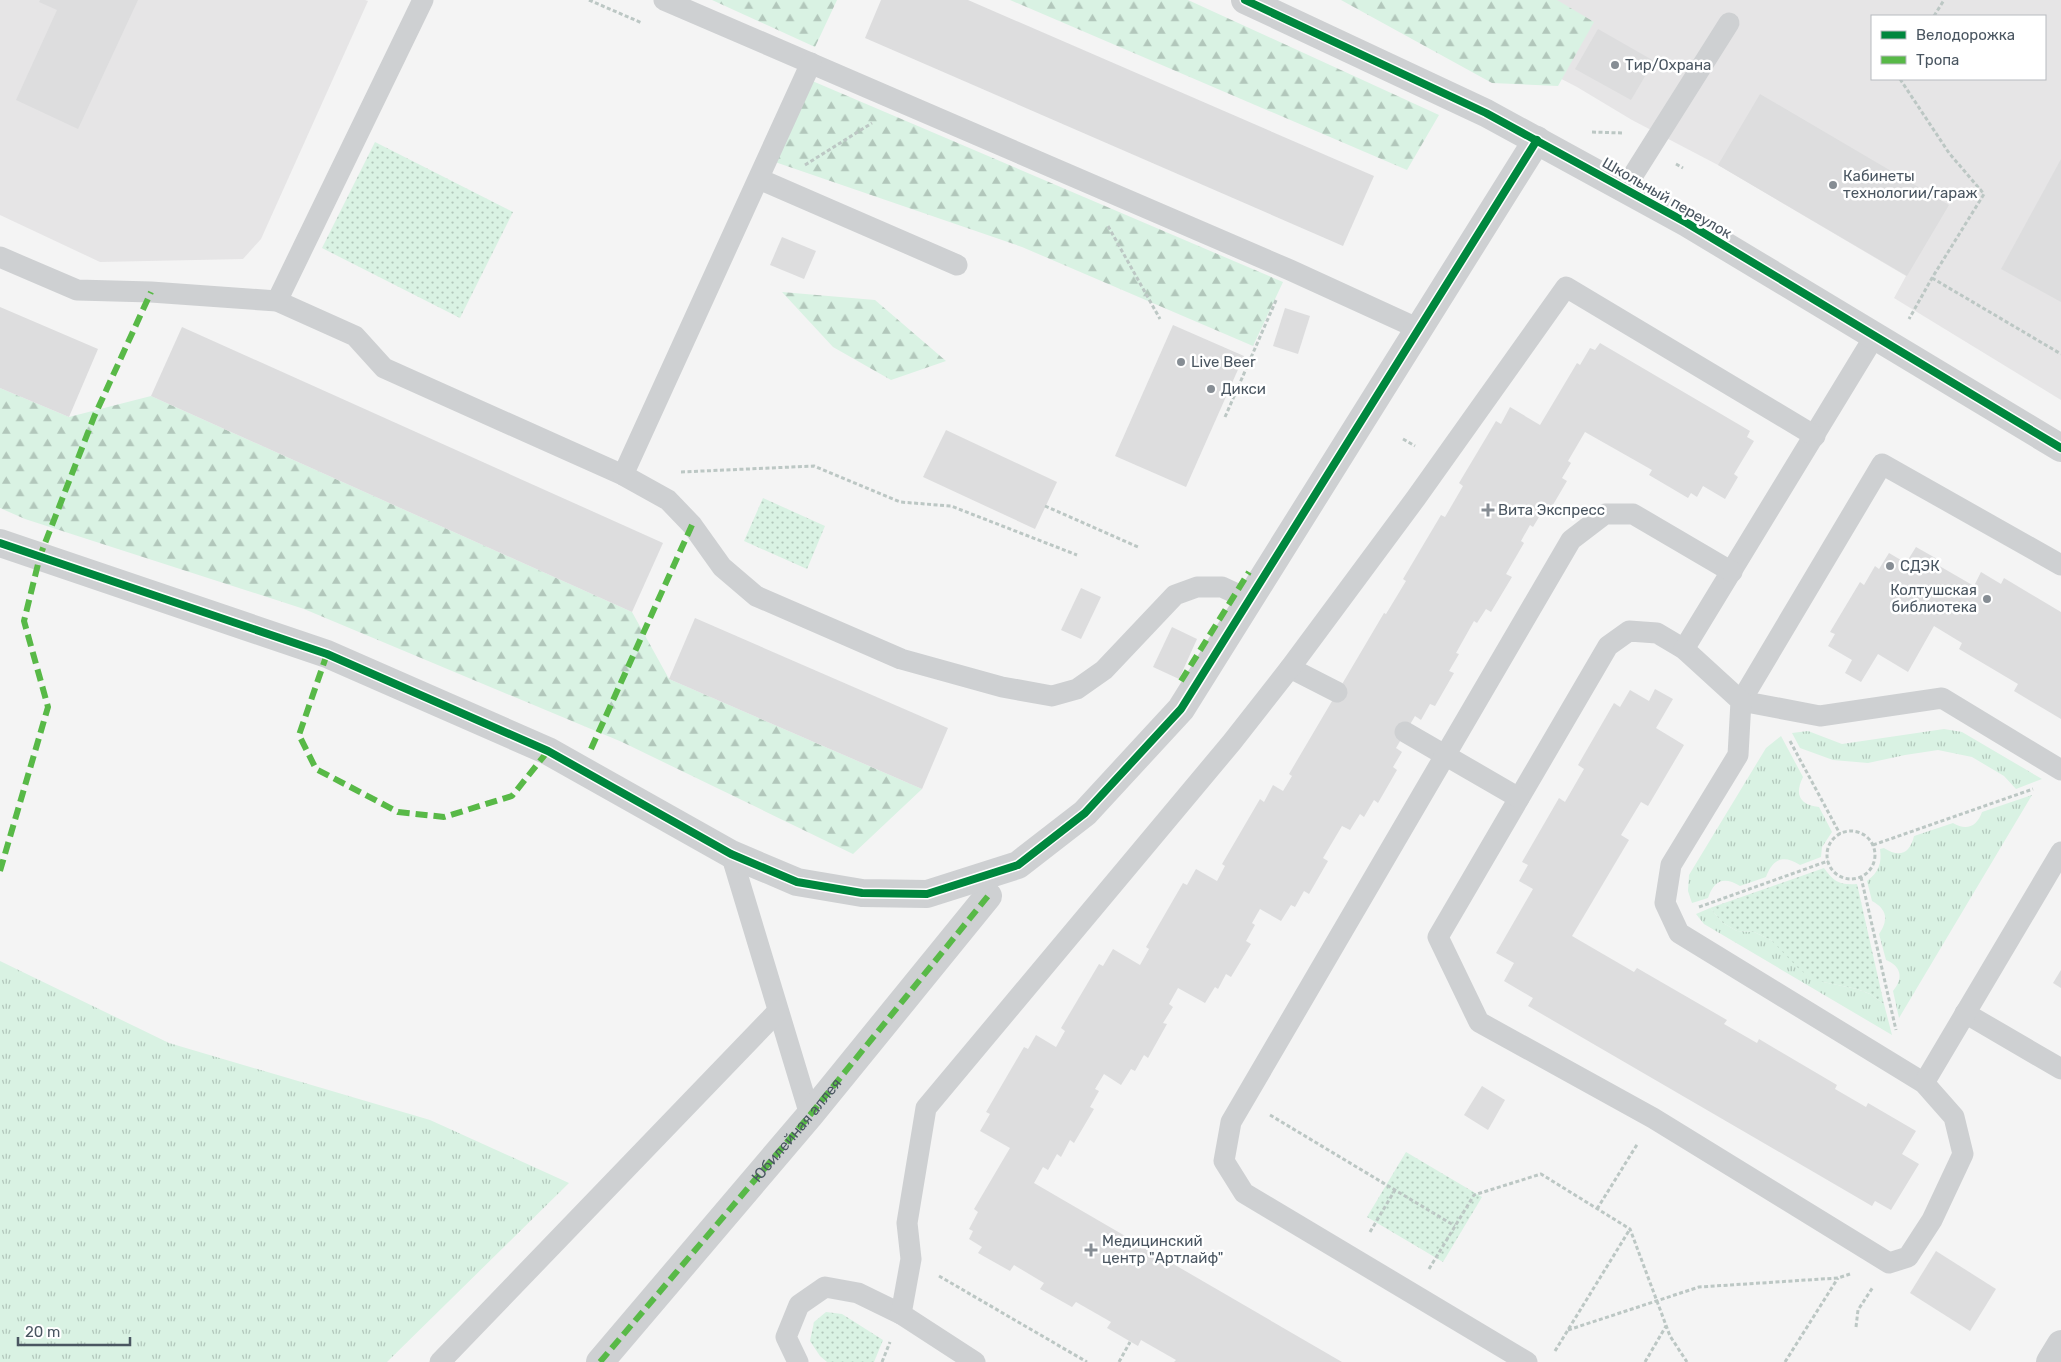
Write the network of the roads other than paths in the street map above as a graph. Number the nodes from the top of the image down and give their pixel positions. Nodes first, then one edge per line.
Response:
1 (423, 0) edge
2 (664, 0) edge
3 (1245, 0) edge
4 (1729, 23) dead end
5 (811, 64) junction
6 (1537, 140) junction
7 (766, 182) junction
8 (1625, 188) junction
9 (0, 257) edge
10 (956, 265) dead end
11 (277, 301) junction
12 (1419, 329) junction
13 (1883, 342) junction
14 (1815, 436) junction
15 (2061, 448) edge
16 (623, 475) junction
17 (0, 543) edge
18 (2061, 566) edge
19 (1732, 572) junction
20 (1250, 600) junction
21 (1684, 649) junction
22 (1290, 668) junction
23 (1337, 692) dead end
24 (1741, 701) junction
25 (1405, 732) dead end
26 (1445, 755) junction
27 (2061, 770) edge
28 (1519, 798) junction
29 (2061, 852) edge
30 (731, 854) junction
31 (988, 896) dead end
32 (778, 1010) junction
33 (1965, 1013) junction
34 (2061, 1069) edge
35 (1924, 1083) junction
36 (810, 1115) junction
37 (901, 1314) junction
38 (2061, 1344) edge
39 (440, 1362) edge
40 (600, 1362) edge
41 (798, 1362) edge
42 (975, 1362) edge
43 (1527, 1362) edge
44 (2050, 1362) edge

1 - 11 lane
2 - 5 lane
3 - 6 street, Школьный переулок
4 - 8 lane
5 - 7 lane
5 - 12 lane
6 - 8 street, Школьный переулок
6 - 12 street
7 - 10 lane
7 - 16 lane
8 - 13 street, Школьный переулок
9 - 11 lane
11 - 16 lane
12 - 20 street
13 - 14 lane
13 - 15 street, Школьный переулок
14 - 19 lane
14 - 22 lane
16 - 20 lane
17 - 30 street
18 - 24 lane
19 - 21 lane
19 - 26 lane
20 - 30 street
21 - 24 lane
21 - 28 lane
22 - 23 lane
22 - 37 lane
24 - 27 lane
24 - 35 lane
25 - 26 lane
26 - 28 lane
26 - 43 lane
28 - 35 lane
29 - 33 lane
30 - 32 lane
31 - 36 street, Юбилейная аллея
32 - 36 lane
32 - 39 lane
33 - 34 lane
33 - 35 lane
36 - 40 street, Юбилейная аллея
37 - 41 lane
37 - 42 lane
38 - 44 street

